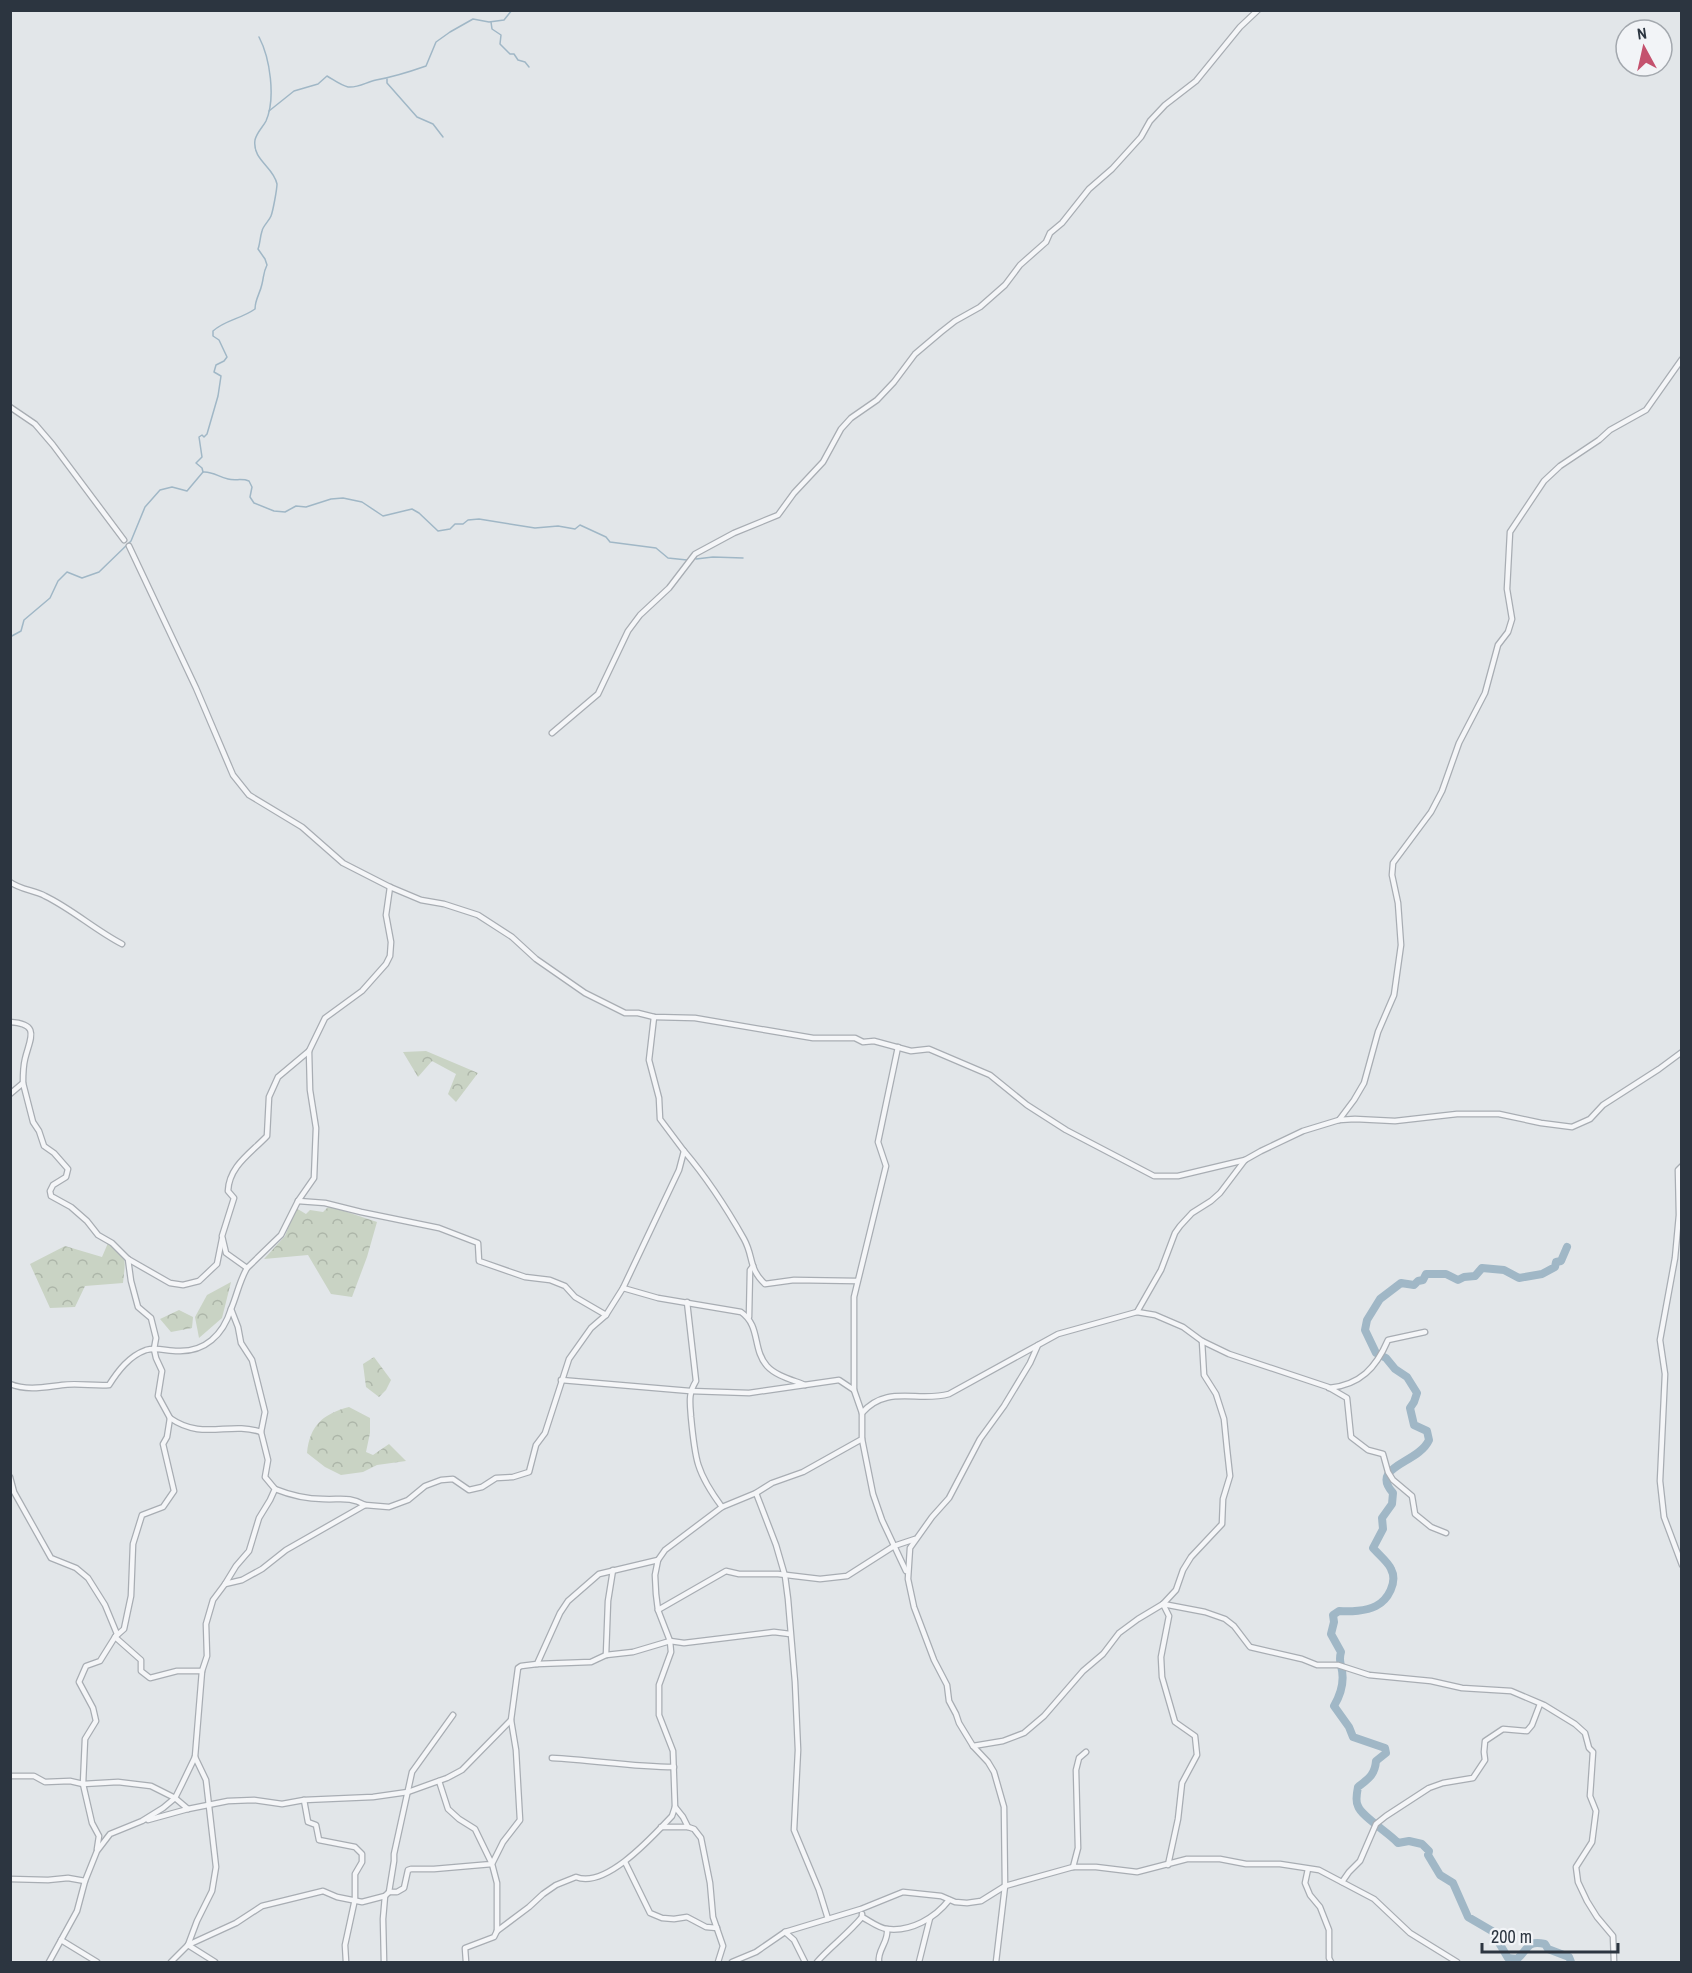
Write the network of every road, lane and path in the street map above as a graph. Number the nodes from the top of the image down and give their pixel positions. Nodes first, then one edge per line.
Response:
1 (1258, 10) edge
2 (1682, 359) edge
3 (10, 406) edge
4 (124, 540) dead end
5 (129, 546) dead end
6 (552, 733) dead end
7 (10, 882) edge
8 (390, 887) junction
9 (122, 944) dead end
10 (654, 1017) junction
11 (10, 1022) edge
12 (898, 1047) junction
13 (309, 1051) junction
14 (1682, 1052) edge
15 (1675, 1058) junction
16 (1682, 1061) edge
17 (23, 1083) junction
18 (10, 1094) edge
19 (1339, 1120) junction
20 (684, 1151) junction
21 (1245, 1160) junction
22 (1682, 1166) edge
23 (298, 1201) junction
24 (222, 1236) junction
25 (1676, 1240) junction
26 (1682, 1244) edge
27 (128, 1259) junction
28 (753, 1266) junction
29 (248, 1268) junction
30 (857, 1281) junction
31 (623, 1288) junction
32 (687, 1302) junction
33 (231, 1309) junction
34 (1137, 1312) junction
35 (606, 1315) junction
36 (749, 1317) junction
37 (1425, 1332) dead end
38 (1202, 1341) junction
39 (1038, 1345) junction
40 (154, 1349) junction
41 (561, 1380) junction
42 (10, 1384) edge
43 (805, 1385) junction
44 (1329, 1388) junction
45 (854, 1390) junction
46 (690, 1391) junction
47 (862, 1413) junction
48 (170, 1418) junction
49 (261, 1432) junction
50 (862, 1439) junction
51 (10, 1477) edge
52 (274, 1489) junction
53 (756, 1493) junction
54 (365, 1505) junction
55 (722, 1507) junction
56 (1446, 1533) dead end
57 (915, 1539) junction
58 (894, 1546) junction
59 (658, 1560) junction
60 (1682, 1565) edge
61 (613, 1570) junction
62 (908, 1574) junction
63 (785, 1576) junction
64 (225, 1584) junction
65 (1163, 1604) junction
66 (658, 1610) junction
67 (790, 1634) junction
68 (115, 1637) junction
69 (670, 1641) junction
70 (606, 1655) junction
71 (537, 1664) junction
72 (202, 1671) junction
73 (1540, 1704) junction
74 (453, 1715) dead end
75 (511, 1720) junction
76 (973, 1746) junction
77 (1086, 1752) dead end
78 (195, 1757) junction
79 (552, 1758) dead end
80 (674, 1767) junction
81 (10, 1776) edge
82 (439, 1781) junction
83 (83, 1784) junction
84 (408, 1792) junction
85 (175, 1798) junction
86 (304, 1800) junction
87 (208, 1806) junction
88 (675, 1807) junction
89 (188, 1809) junction
90 (142, 1821) junction
91 (662, 1827) junction
92 (688, 1827) junction
93 (97, 1851) junction
94 (625, 1862) junction
95 (492, 1864) junction
96 (1168, 1865) junction
97 (1073, 1867) junction
98 (1308, 1869) junction
99 (10, 1879) edge
100 (85, 1881) junction
101 (1342, 1882) junction
102 (1005, 1886) junction
103 (387, 1894) junction
104 (355, 1899) junction
105 (949, 1900) junction
106 (861, 1909) junction
107 (862, 1917) junction
108 (930, 1918) junction
109 (828, 1919) junction
110 (717, 1928) junction
111 (887, 1929) junction
112 (497, 1930) junction
113 (786, 1932) junction
114 (61, 1940) junction
115 (188, 1945) junction
116 (49, 1962) edge
117 (97, 1962) edge
118 (171, 1962) edge
119 (215, 1962) edge
120 (346, 1962) edge
121 (384, 1962) edge
122 (466, 1962) edge
123 (718, 1962) edge
124 (732, 1962) edge
125 (805, 1962) edge
126 (817, 1962) edge
127 (879, 1962) edge
128 (919, 1962) edge
129 (996, 1962) edge
130 (1331, 1962) edge
131 (1457, 1962) edge
132 (1614, 1962) edge

1 - 6 street
2 - 19 street
3 - 4 street
5 - 8 street
7 - 9 street
8 - 10 street
8 - 13 street
10 - 12 street
10 - 20 street
11 - 17 street
12 - 21 street
12 - 30 street
13 - 23 street
13 - 24 street
14 - 15 street
15 - 16 street
15 - 19 street
17 - 18 street
17 - 27 street
19 - 21 street
20 - 28 street
20 - 31 street
21 - 34 street
22 - 25 street
23 - 29 street
23 - 35 street
24 - 27 street
24 - 29 street
25 - 26 street
25 - 60 street
27 - 40 street
28 - 30 street
28 - 36 street
29 - 33 street
30 - 45 street
31 - 32 street
31 - 35 street
32 - 36 street
32 - 46 street
33 - 40 street
33 - 49 street
34 - 38 street
34 - 39 street
35 - 41 street
36 - 43 street
37 - 44 street
38 - 44 street
38 - 65 street
39 - 47 street
39 - 57 street
40 - 42 street
40 - 48 street
41 - 46 street
41 - 54 street
43 - 45 street
43 - 46 street
44 - 56 street
45 - 47 street
46 - 55 street
47 - 50 street
48 - 49 street
48 - 68 street
49 - 52 street
50 - 53 street
50 - 58 street
51 - 68 street
52 - 54 street
52 - 64 street
53 - 55 street
53 - 63 street
54 - 64 street
55 - 59 street
57 - 58 street
57 - 62 street
58 - 62 street
58 - 63 street
59 - 61 street
59 - 66 street
61 - 70 street
61 - 71 street
62 - 76 street
63 - 66 street
63 - 67 street
64 - 72 street
65 - 73 street
65 - 76 street
65 - 96 street
66 - 69 street
67 - 69 street
67 - 109 street
68 - 72 street
68 - 83 street
69 - 70 street
69 - 80 street
70 - 71 street
71 - 75 street
72 - 78 street
73 - 101 street
73 - 132 street
74 - 84 street
75 - 82 street
75 - 95 street
76 - 102 street
77 - 97 street
78 - 85 street
78 - 87 street
79 - 80 street
80 - 88 street
81 - 83 street
82 - 84 street
82 - 95 street
83 - 85 street
83 - 93 street
84 - 86 street
84 - 103 street
85 - 89 street
85 - 90 street
86 - 87 street
86 - 104 street
87 - 89 street
87 - 115 street
88 - 91 street
88 - 92 street
89 - 90 street
90 - 93 street
91 - 92 street
91 - 94 street
92 - 110 street
93 - 100 street
94 - 110 street
94 - 112 street
95 - 103 street
95 - 112 street
96 - 97 street
96 - 98 street
97 - 102 street
98 - 101 street
98 - 130 street
99 - 100 street
100 - 114 street
101 - 131 street
102 - 105 street
102 - 129 street
103 - 104 street
103 - 121 street
104 - 115 street
104 - 120 street
105 - 106 street
105 - 108 street
106 - 107 street
106 - 109 street
107 - 111 street
107 - 126 street
108 - 111 street
108 - 128 street
109 - 113 street
110 - 123 street
111 - 127 street
112 - 122 street
113 - 124 street
113 - 125 street
114 - 116 street
114 - 117 street
115 - 118 street
115 - 119 street

